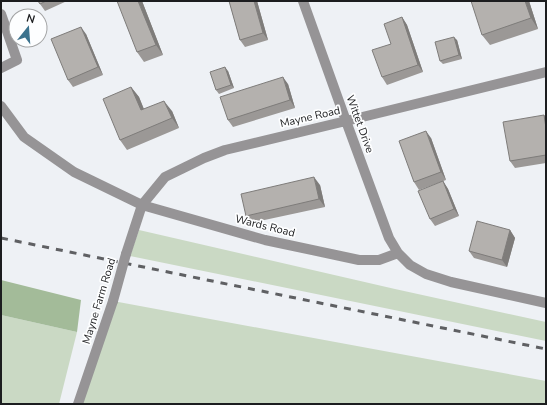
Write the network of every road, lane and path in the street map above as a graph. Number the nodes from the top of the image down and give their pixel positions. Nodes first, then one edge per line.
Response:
1 (303, 1) edge
2 (1, 14) edge
3 (1, 68) edge
4 (546, 72) edge
5 (1, 106) edge
6 (346, 121) junction
7 (142, 205) junction
8 (398, 253) junction
9 (546, 303) edge
10 (78, 404) edge

1 - 6 street, Wittet Drive
2 - 3 street
4 - 6 street, Mayne Road
5 - 7 street, Wards Road
6 - 7 street, Mayne Road
6 - 8 street, Wittet Drive
7 - 8 street, Wards Road
7 - 10 street, Mayne Farm Road, bridge
8 - 9 street

